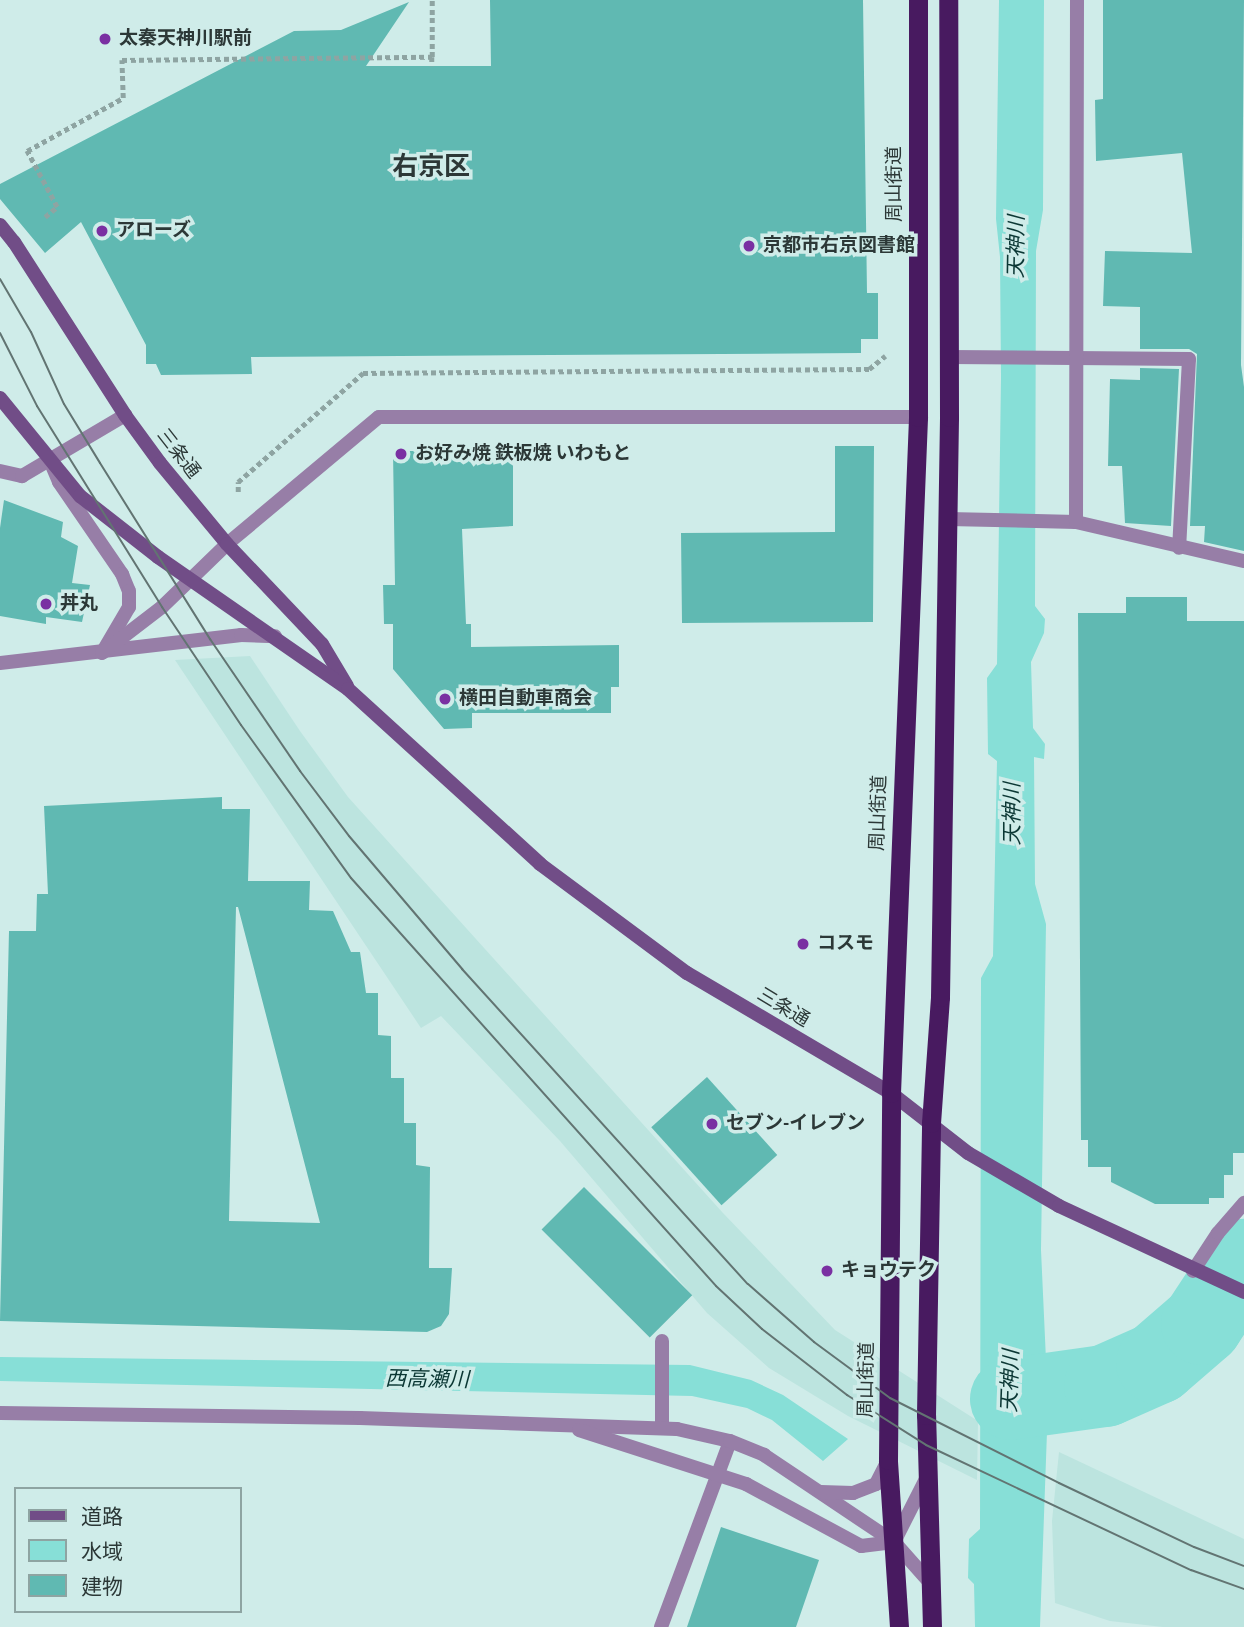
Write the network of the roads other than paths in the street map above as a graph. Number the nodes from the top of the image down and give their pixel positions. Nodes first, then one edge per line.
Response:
1 (918, 0) edge
2 (948, 0) edge
3 (1077, 0) edge
4 (0, 225) edge
5 (949, 357) junction
6 (1076, 357) junction
7 (0, 398) edge
8 (125, 415) junction
9 (918, 417) junction
10 (49, 460) junction
11 (0, 471) edge
12 (954, 520) junction
13 (1076, 522) junction
14 (228, 544) junction
15 (1179, 548) junction
16 (1244, 561) edge
17 (191, 580) junction
18 (275, 636) junction
19 (102, 653) junction
20 (0, 663) edge
21 (348, 689) junction
22 (891, 1093) junction
23 (931, 1123) junction
24 (1244, 1203) edge
25 (1199, 1274) junction
26 (1244, 1292) edge
27 (662, 1341) dead end
28 (0, 1413) edge
29 (561, 1424) junction
30 (662, 1428) junction
31 (730, 1441) junction
32 (888, 1460) junction
33 (718, 1474) junction
34 (928, 1476) junction
35 (819, 1492) junction
36 (894, 1542) junction
37 (932, 1585) junction
38 (661, 1627) edge
39 (899, 1627) edge
40 (932, 1627) edge

1 - 9 highway, 周山街道
2 - 5 highway
3 - 6 street
4 - 8 main road, 三条通
5 - 6 street
5 - 12 highway
6 - 13 street
6 - 15 street
7 - 10 main road, 三条通
8 - 10 street
8 - 14 main road, 三条通
9 - 14 street
9 - 22 highway, 周山街道
10 - 11 street
10 - 17 main road, 三条通
10 - 19 street
12 - 13 street
12 - 23 highway
13 - 15 street
14 - 17 street
14 - 21 main road, 三条通
15 - 16 street
17 - 18 main road, 三条通
17 - 19 street
18 - 19 street
18 - 21 main road, 三条通
19 - 20 street
21 - 22 main road, 三条通
22 - 23 main road, 三条通
22 - 32 highway, 周山街道
23 - 25 main road, 三条通
23 - 34 highway
24 - 25 street
25 - 26 main road, 三条通
27 - 30 street
28 - 29 street
29 - 30 street
29 - 33 street
30 - 31 street
31 - 33 street
31 - 35 street
32 - 35 street
32 - 36 highway, 周山街道
33 - 36 street
33 - 38 street
34 - 36 street
34 - 37 highway
35 - 36 street
36 - 37 street
36 - 39 highway, 周山街道
37 - 40 highway

